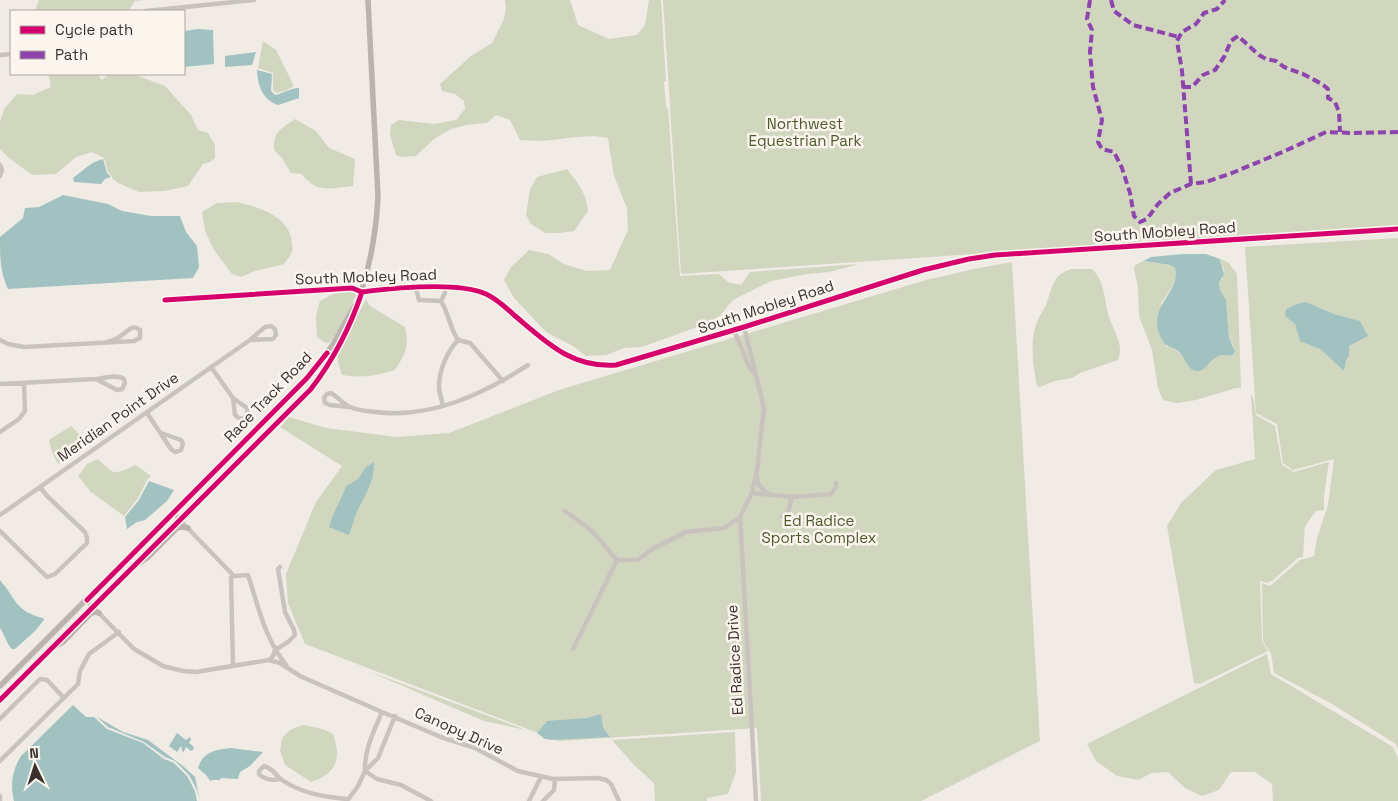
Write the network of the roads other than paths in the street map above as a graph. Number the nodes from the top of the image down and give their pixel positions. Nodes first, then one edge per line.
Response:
1 (254, 0) edge
2 (368, 0) edge
3 (156, 10) edge
4 (0, 165) edge
5 (0, 176) edge
6 (1398, 230) edge
7 (445, 286) junction
8 (416, 288) junction
9 (362, 292) junction
10 (165, 300) dead end
11 (441, 301) junction
12 (744, 327) junction
13 (734, 330) junction
14 (0, 340) edge
15 (250, 340) junction
16 (458, 340) junction
17 (107, 342) junction
18 (528, 365) dead end
19 (211, 367) junction
20 (756, 375) junction
21 (96, 379) junction
22 (504, 381) junction
23 (24, 382) junction
24 (0, 384) edge
25 (233, 398) junction
26 (443, 406) junction
27 (349, 407) junction
28 (146, 413) junction
29 (272, 414) junction
30 (279, 421) junction
31 (0, 432) edge
32 (161, 433) junction
33 (238, 448) junction
34 (757, 470) junction
35 (836, 483) dead end
36 (40, 486) junction
37 (752, 493) junction
38 (770, 495) junction
39 (792, 497) junction
40 (565, 511) dead end
41 (173, 513) junction
42 (0, 515) edge
43 (782, 516) dead end
44 (740, 517) junction
45 (179, 519) junction
46 (188, 528) junction
47 (0, 531) edge
48 (617, 560) junction
49 (132, 567) junction
50 (280, 567) dead end
51 (234, 576) junction
52 (86, 600) junction
53 (92, 606) junction
54 (99, 613) junction
55 (119, 632) junction
56 (573, 649) dead end
57 (275, 650) junction
58 (45, 653) junction
59 (269, 660) junction
60 (233, 665) junction
61 (287, 666) junction
62 (0, 686) edge
63 (64, 698) junction
64 (0, 700) edge
65 (382, 712) junction
66 (395, 716) junction
67 (0, 719) edge
68 (0, 761) edge
69 (365, 771) junction
70 (541, 777) junction
71 (279, 779) dead end
72 (555, 779) junction
73 (0, 796) edge
74 (347, 800) edge
75 (0, 801) edge
76 (431, 801) edge
77 (529, 801) edge
78 (543, 801) edge
79 (620, 801) edge
80 (756, 801) edge

1 - 3 street
2 - 9 main road, Race Track Road
4 - 5 street
6 - 12 main road, South Mobley Road
7 - 8 main road, South Mobley Road
7 - 11 street
7 - 13 main road, South Mobley Road
8 - 9 main road, South Mobley Road
8 - 11 street
9 - 10 street, South Mobley Road
9 - 29 main road, Race Track Road
9 - 30 main road, Race Track Road
11 - 16 street
12 - 13 main road, South Mobley Road
12 - 20 street, Ed Radice Drive
13 - 20 street
14 - 17 street
15 - 15 street, Meridian Point Drive
15 - 19 street, Meridian Point Drive
16 - 22 street
16 - 26 street
17 - 17 street
18 - 22 street
19 - 25 street
19 - 28 street, Meridian Point Drive
20 - 34 street, Ed Radice Drive
21 - 21 street
21 - 23 street
22 - 26 street
23 - 24 street
23 - 31 street
25 - 25 street
26 - 27 street
27 - 27 street
28 - 32 street
28 - 36 street, Meridian Point Drive
29 - 30 main road
29 - 33 main road, Race Track Road
30 - 45 main road, Race Track Road
32 - 32 street
33 - 41 main road, Race Track Road
33 - 45 main road
34 - 37 street, Ed Radice Drive
34 - 38 street
35 - 39 street
36 - 42 street, Meridian Point Drive
36 - 47 street
37 - 38 street
37 - 44 street, Ed Radice Drive
38 - 39 street
39 - 43 street
40 - 48 street
41 - 45 street
41 - 52 main road, Race Track Road
44 - 48 street
44 - 80 street, Ed Radice Drive
45 - 46 street
45 - 49 main road, Race Track Road
46 - 49 main road
46 - 51 street
48 - 56 street
49 - 53 main road, Race Track Road
50 - 57 street
51 - 57 street, Canopy Drive
51 - 60 street
52 - 53 street
52 - 62 main road, Race Track Road
53 - 54 street
53 - 58 main road, Race Track Road
54 - 55 street
54 - 58 main road
55 - 60 street
55 - 63 street
57 - 59 street
57 - 61 street, Canopy Drive
58 - 64 main road, Race Track Road
59 - 60 street
59 - 61 street, Canopy Drive
61 - 65 street, Canopy Drive
63 - 67 street
63 - 68 street
65 - 66 street, Canopy Drive
65 - 69 street
66 - 69 street
66 - 70 street, Canopy Drive
69 - 74 street
69 - 76 street
70 - 72 street, Canopy Drive
70 - 77 street
71 - 74 street
72 - 78 street
72 - 79 street, Canopy Drive
73 - 75 street

